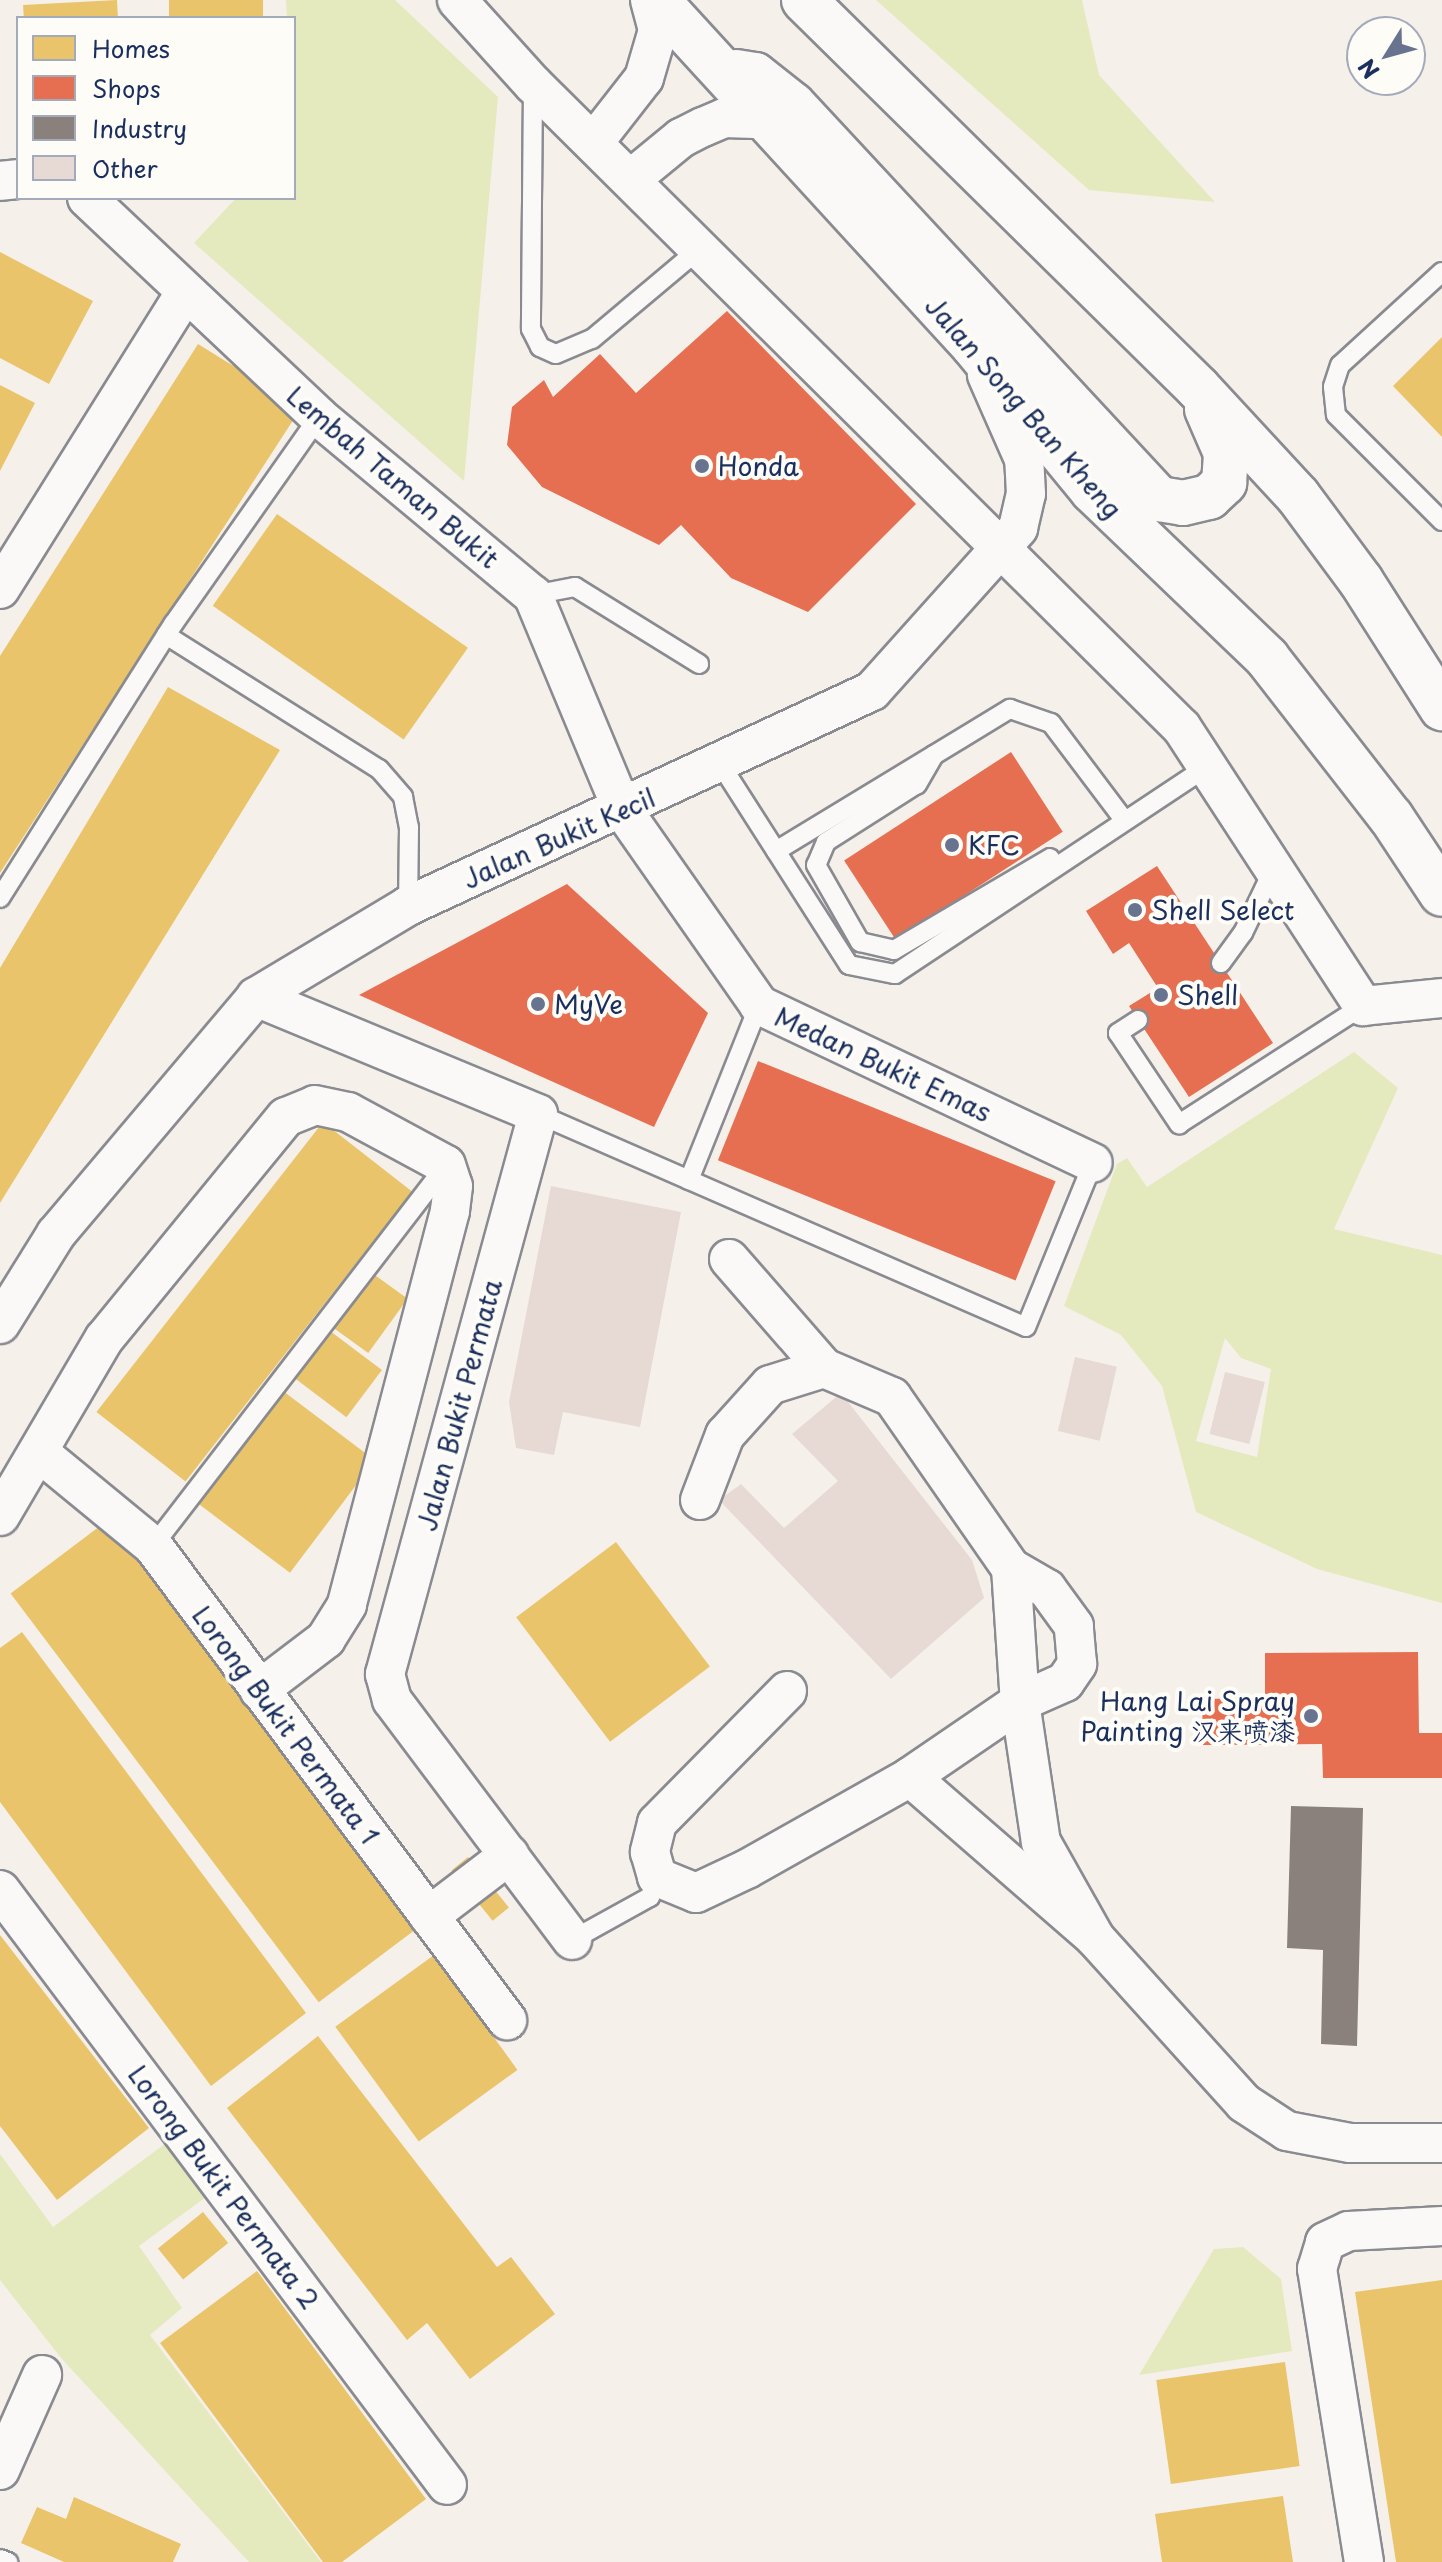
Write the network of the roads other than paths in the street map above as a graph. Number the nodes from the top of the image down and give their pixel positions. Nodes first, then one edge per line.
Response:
1 (457, 0) edge
2 (650, 0) edge
3 (657, 0) edge
4 (804, 0) edge
5 (718, 69) junction
6 (533, 84) junction
7 (762, 119) junction
8 (594, 142) junction
9 (631, 179) junction
10 (89, 200) edge
11 (698, 250) junction
12 (1442, 272) edge
13 (184, 295) junction
14 (973, 345) junction
15 (1198, 388) junction
16 (319, 417) junction
17 (1442, 521) edge
18 (1003, 547) junction
19 (0, 589) edge
20 (533, 595) junction
21 (166, 635) junction
22 (699, 664) dead end
23 (1432, 682) edge
24 (1442, 708) edge
25 (934, 755) junction
26 (721, 765) junction
27 (1208, 766) junction
28 (622, 809) junction
29 (1124, 820) junction
30 (776, 851) junction
31 (1273, 870) junction
32 (1442, 894) edge
33 (0, 898) edge
34 (408, 906) junction
35 (1221, 963) dead end
36 (256, 997) junction
37 (1442, 998) edge
38 (759, 1005) junction
39 (1363, 1006) junction
40 (1138, 1020) dead end
41 (538, 1114) junction
42 (1093, 1163) joint
43 (446, 1165) junction
44 (689, 1180) junction
45 (729, 1259) dead end
46 (0, 1324) edge
47 (824, 1368) junction
48 (41, 1454) junction
49 (700, 1500) dead end
50 (0, 1516) edge
51 (153, 1546) junction
52 (1011, 1568) junction
53 (259, 1690) junction
54 (787, 1691) dead end
55 (1020, 1702) junction
56 (910, 1777) junction
57 (509, 1855) junction
58 (657, 1877) junction
59 (0, 1890) edge
60 (429, 1916) junction
61 (1095, 1938) junction
62 (572, 1940) joint
63 (507, 2020) dead end
64 (1442, 2143) edge
65 (1442, 2226) edge
66 (42, 2375) dead end
67 (0, 2470) edge
68 (447, 2485) dead end
69 (0, 2559) edge
70 (8, 2562) edge
71 (1364, 2562) edge

1 - 6 street
2 - 8 street
3 - 5 main road, Jalan Song Ban Kheng
4 - 15 main road
5 - 7 main road, Jalan Song Ban Kheng
5 - 15 main road
6 - 8 street
6 - 11 lane
7 - 9 street
7 - 14 main road, Jalan Song Ban Kheng
8 - 9 street
9 - 11 street
10 - 13 street, Lembah Taman Bukit
11 - 18 street
12 - 17 lane
13 - 16 street, Lembah Taman Bukit
13 - 19 street
14 - 18 street, Jalan Bukit Kecil
14 - 32 main road, Jalan Song Ban Kheng
15 - 23 main road
16 - 20 street, Lembah Taman Bukit
16 - 21 lane
18 - 26 street, Jalan Bukit Kecil
18 - 27 street
20 - 22 lane
20 - 28 street, Lembah Taman Bukit
21 - 33 lane
21 - 34 lane
23 - 24 main road
25 - 29 lane
25 - 29 lane
25 - 30 lane
26 - 28 street, Jalan Bukit Kecil
26 - 30 lane
27 - 29 lane
27 - 31 street
28 - 34 street, Jalan Bukit Kecil
28 - 38 street, Medan Bukit Emas
29 - 30 lane
31 - 35 lane
31 - 39 street
34 - 36 street, Jalan Bukit Kecil
36 - 41 street
36 - 46 street, Jalan Bukit Kecil
37 - 39 street
38 - 42 street, Medan Bukit Emas
38 - 44 lane
39 - 40 lane
41 - 44 lane
41 - 57 street, Jalan Bukit Permata
42 - 44 lane
43 - 48 street
43 - 51 lane
43 - 53 street
45 - 47 street
47 - 49 street
47 - 52 street
48 - 50 street
48 - 51 street, Lorong Bukit Permata 1
51 - 53 street, Lorong Bukit Permata 1
52 - 55 street
52 - 55 street
53 - 60 street, Lorong Bukit Permata 1
54 - 58 street
55 - 56 street
55 - 61 street
56 - 58 street
56 - 61 street
57 - 60 street
57 - 62 street, Jalan Bukit Permata
58 - 62 lane
59 - 68 street, Lorong Bukit Permata 2
60 - 63 street, Lorong Bukit Permata 1
61 - 64 street
65 - 71 street
66 - 67 street
69 - 70 lane

